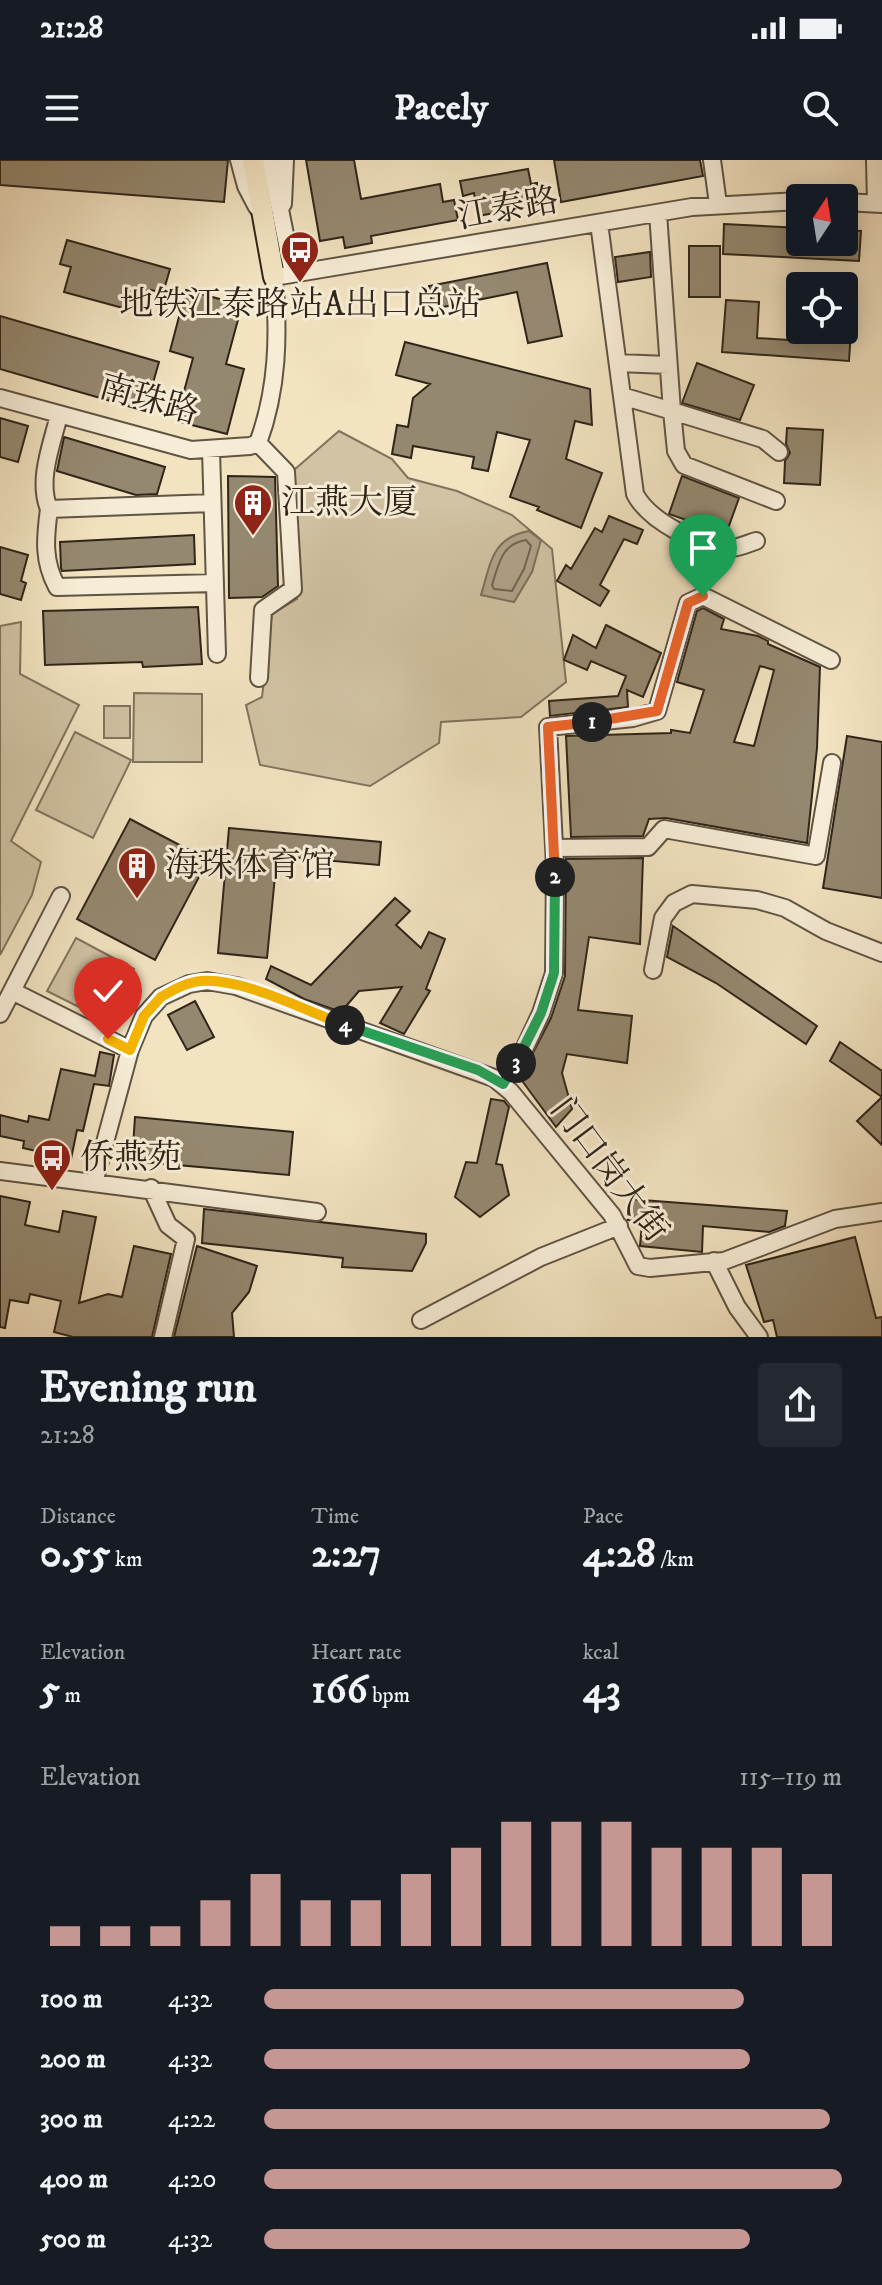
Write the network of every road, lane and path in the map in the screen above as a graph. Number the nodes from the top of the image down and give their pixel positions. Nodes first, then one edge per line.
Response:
1 (239, 160) edge
2 (253, 160) edge
3 (270, 160) edge
4 (285, 160) edge
5 (712, 160) edge
6 (875, 160) edge
7 (786, 202) edge
8 (858, 203) edge
9 (718, 204) junction
10 (879, 204) edge
11 (658, 213) junction
12 (272, 218) junction
13 (599, 223) junction
14 (284, 275) junction
15 (618, 363) junction
16 (668, 365) junction
17 (0, 388) edge
18 (622, 396) junction
19 (0, 398) edge
20 (672, 411) junction
21 (59, 415) junction
22 (258, 443) junction
23 (211, 450) junction
24 (779, 452) dead end
25 (776, 501) dead end
26 (212, 503) junction
27 (49, 509) junction
28 (756, 541) dead end
29 (215, 583) junction
30 (217, 654) dead end
31 (831, 660) dead end
32 (259, 678) dead end
33 (832, 763) dead end
34 (554, 848) junction
35 (61, 896) dead end
36 (882, 953) edge
37 (653, 970) dead end
38 (12, 991) junction
39 (0, 1014) edge
40 (130, 1050) junction
41 (503, 1084) junction
42 (0, 1171) edge
43 (94, 1183) junction
44 (151, 1188) junction
45 (317, 1212) dead end
46 (882, 1212) edge
47 (619, 1226) junction
48 (714, 1261) junction
49 (421, 1320) dead end
50 (163, 1337) edge
51 (759, 1337) edge

1 - 12 street
2 - 12 main road
3 - 12 street
4 - 12 street
5 - 9 street
6 - 10 street
7 - 9 street, 江泰路
8 - 10 street
9 - 11 street, 江泰路
11 - 13 street, 江泰路
11 - 16 street
12 - 14 main road
13 - 14 street, 江泰路
13 - 15 street
14 - 22 street
15 - 16 street
15 - 18 street
16 - 20 street
17 - 23 street, 南珠路
18 - 20 street
18 - 28 street
19 - 21 street, 南珠路
20 - 24 street
20 - 25 street
21 - 23 street, 南珠路
21 - 27 street
22 - 23 street
22 - 32 street
23 - 26 street
26 - 27 street
26 - 29 street
27 - 29 street
29 - 30 street
31 - 34 street
33 - 34 street
34 - 41 street
35 - 38 street
36 - 37 street
38 - 39 street
38 - 40 street
40 - 41 street, 门口岗大街
40 - 43 street, 门口岗大街
41 - 47 street, 门口岗大街
42 - 43 street
43 - 44 street
44 - 45 street
44 - 50 street
46 - 48 street
47 - 48 street, 门口岗大街
47 - 49 street
48 - 51 street

